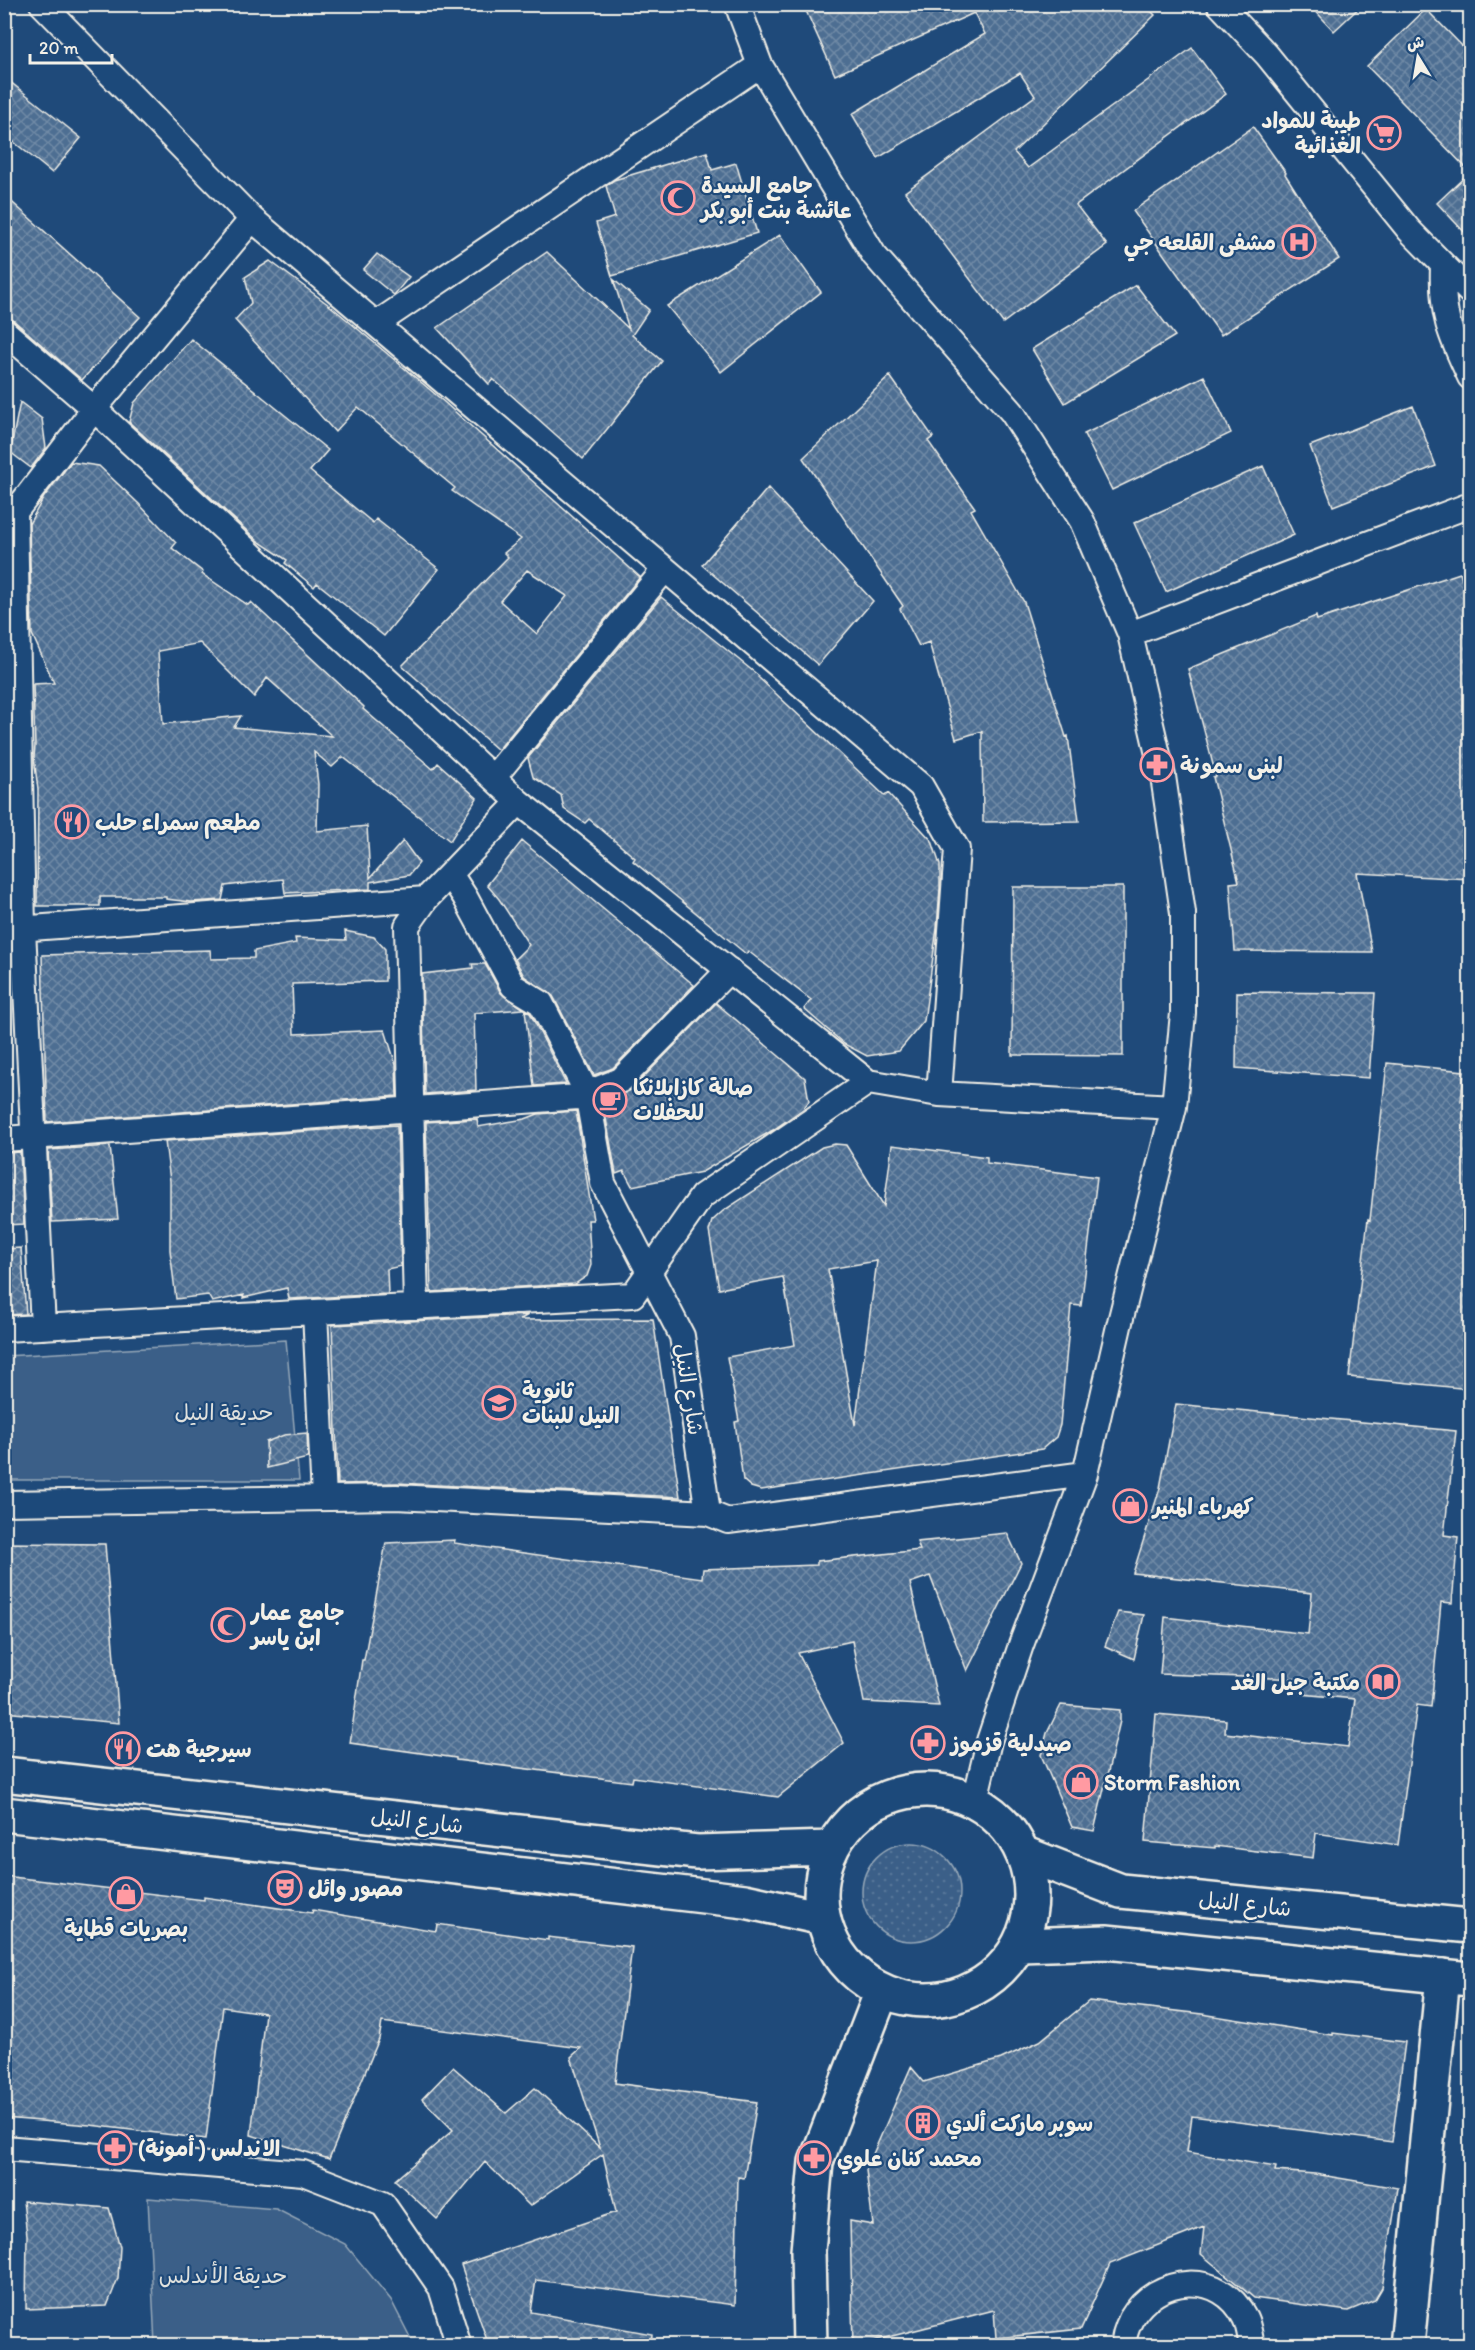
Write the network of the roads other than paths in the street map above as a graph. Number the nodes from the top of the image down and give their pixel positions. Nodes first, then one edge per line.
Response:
1 (42, 4) edge
2 (737, 4) edge
3 (1220, 4) edge
4 (760, 65) junction
5 (252, 219) junction
6 (1443, 267) junction
7 (1470, 292) edge
8 (376, 324) junction
9 (4, 330) edge
10 (1470, 377) edge
11 (94, 409) junction
12 (1470, 505) edge
13 (665, 569) junction
14 (1130, 634) junction
15 (493, 778) junction
16 (519, 801) junction
17 (450, 874) junction
18 (426, 900) junction
19 (14, 929) edge
20 (729, 970) junction
21 (868, 1082) junction
22 (587, 1093) junction
23 (939, 1094) junction
24 (1174, 1107) junction
25 (411, 1108) junction
26 (33, 1137) junction
27 (4, 1139) edge
28 (649, 1273) junction
29 (416, 1307) junction
30 (315, 1312) junction
31 (43, 1327) junction
32 (4, 1329) edge
33 (1085, 1474) junction
34 (324, 1498) junction
35 (4, 1503) edge
36 (708, 1513) junction
37 (4, 1774) edge
38 (975, 1800) junction
39 (4, 1814) edge
40 (831, 1848) junction
41 (1025, 1854) junction
42 (822, 1918) junction
43 (1470, 1926) edge
44 (1020, 1944) junction
45 (1457, 1978) edge
46 (882, 1991) junction
47 (4, 2148) edge
48 (459, 2346) edge
49 (810, 2346) edge
50 (1124, 2346) edge
51 (1252, 2346) edge
52 (1407, 2346) edge

1 - 5 street
2 - 4 street
3 - 6 street
4 - 8 street
4 - 14 street
5 - 8 street
5 - 11 street
6 - 7 street
6 - 10 street
8 - 13 street
9 - 11 street
11 - 15 street
11 - 19 street
12 - 14 street
13 - 15 street
13 - 23 street
14 - 24 street
15 - 16 street
16 - 17 street
16 - 20 street
17 - 18 street
17 - 22 street, شارع النيل
18 - 19 street
18 - 25 street
19 - 26 street
20 - 21 street
20 - 22 street
21 - 23 street
21 - 28 street
22 - 25 street
22 - 28 street, شارع النيل
23 - 24 street
24 - 33 street
25 - 26 street
25 - 29 street
26 - 27 street
26 - 31 street
28 - 29 street
28 - 36 street, شارع النيل
29 - 30 street
30 - 31 street
30 - 34 street
31 - 32 street
33 - 36 street
33 - 38 street
34 - 35 street
34 - 36 street
37 - 40 main road, شارع النيل
38 - 40 main road
38 - 41 main road
39 - 42 main road, شارع النيل
40 - 42 main road
41 - 43 main road, شارع النيل
41 - 44 main road
42 - 46 main road
44 - 45 main road
44 - 46 main road
45 - 52 main road
46 - 49 main road
47 - 48 street
50 - 51 street

